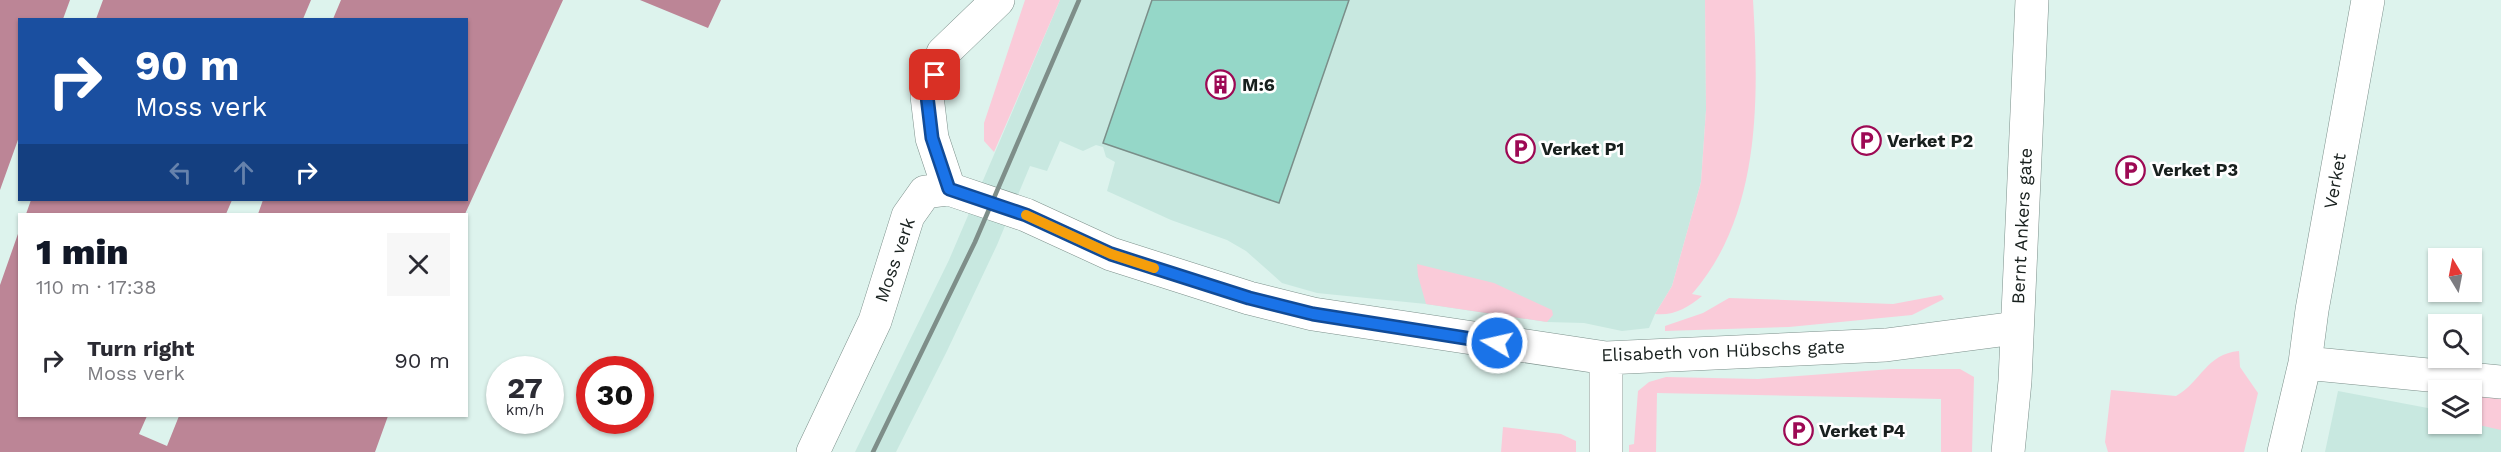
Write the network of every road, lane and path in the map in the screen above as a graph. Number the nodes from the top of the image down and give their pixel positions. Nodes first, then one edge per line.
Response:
1 (998, 0) edge
2 (2032, 0) edge
3 (2368, 0) edge
4 (949, 189) junction
5 (2016, 328) junction
6 (1606, 358) junction
7 (2305, 363) junction
8 (2501, 382) edge
9 (813, 452) edge
10 (1605, 452) edge
11 (2008, 452) edge
12 (2284, 452) edge

1 - 4 street
2 - 5 street, Bernt Ankers gate
3 - 7 street, Verket
4 - 6 street, Elisabeth von Hübschs gate
4 - 9 street, Moss verk
5 - 6 street, Elisabeth von Hübschs gate
5 - 11 street, Bernt Ankers gate
6 - 10 street
7 - 8 street
7 - 12 street, Verket

